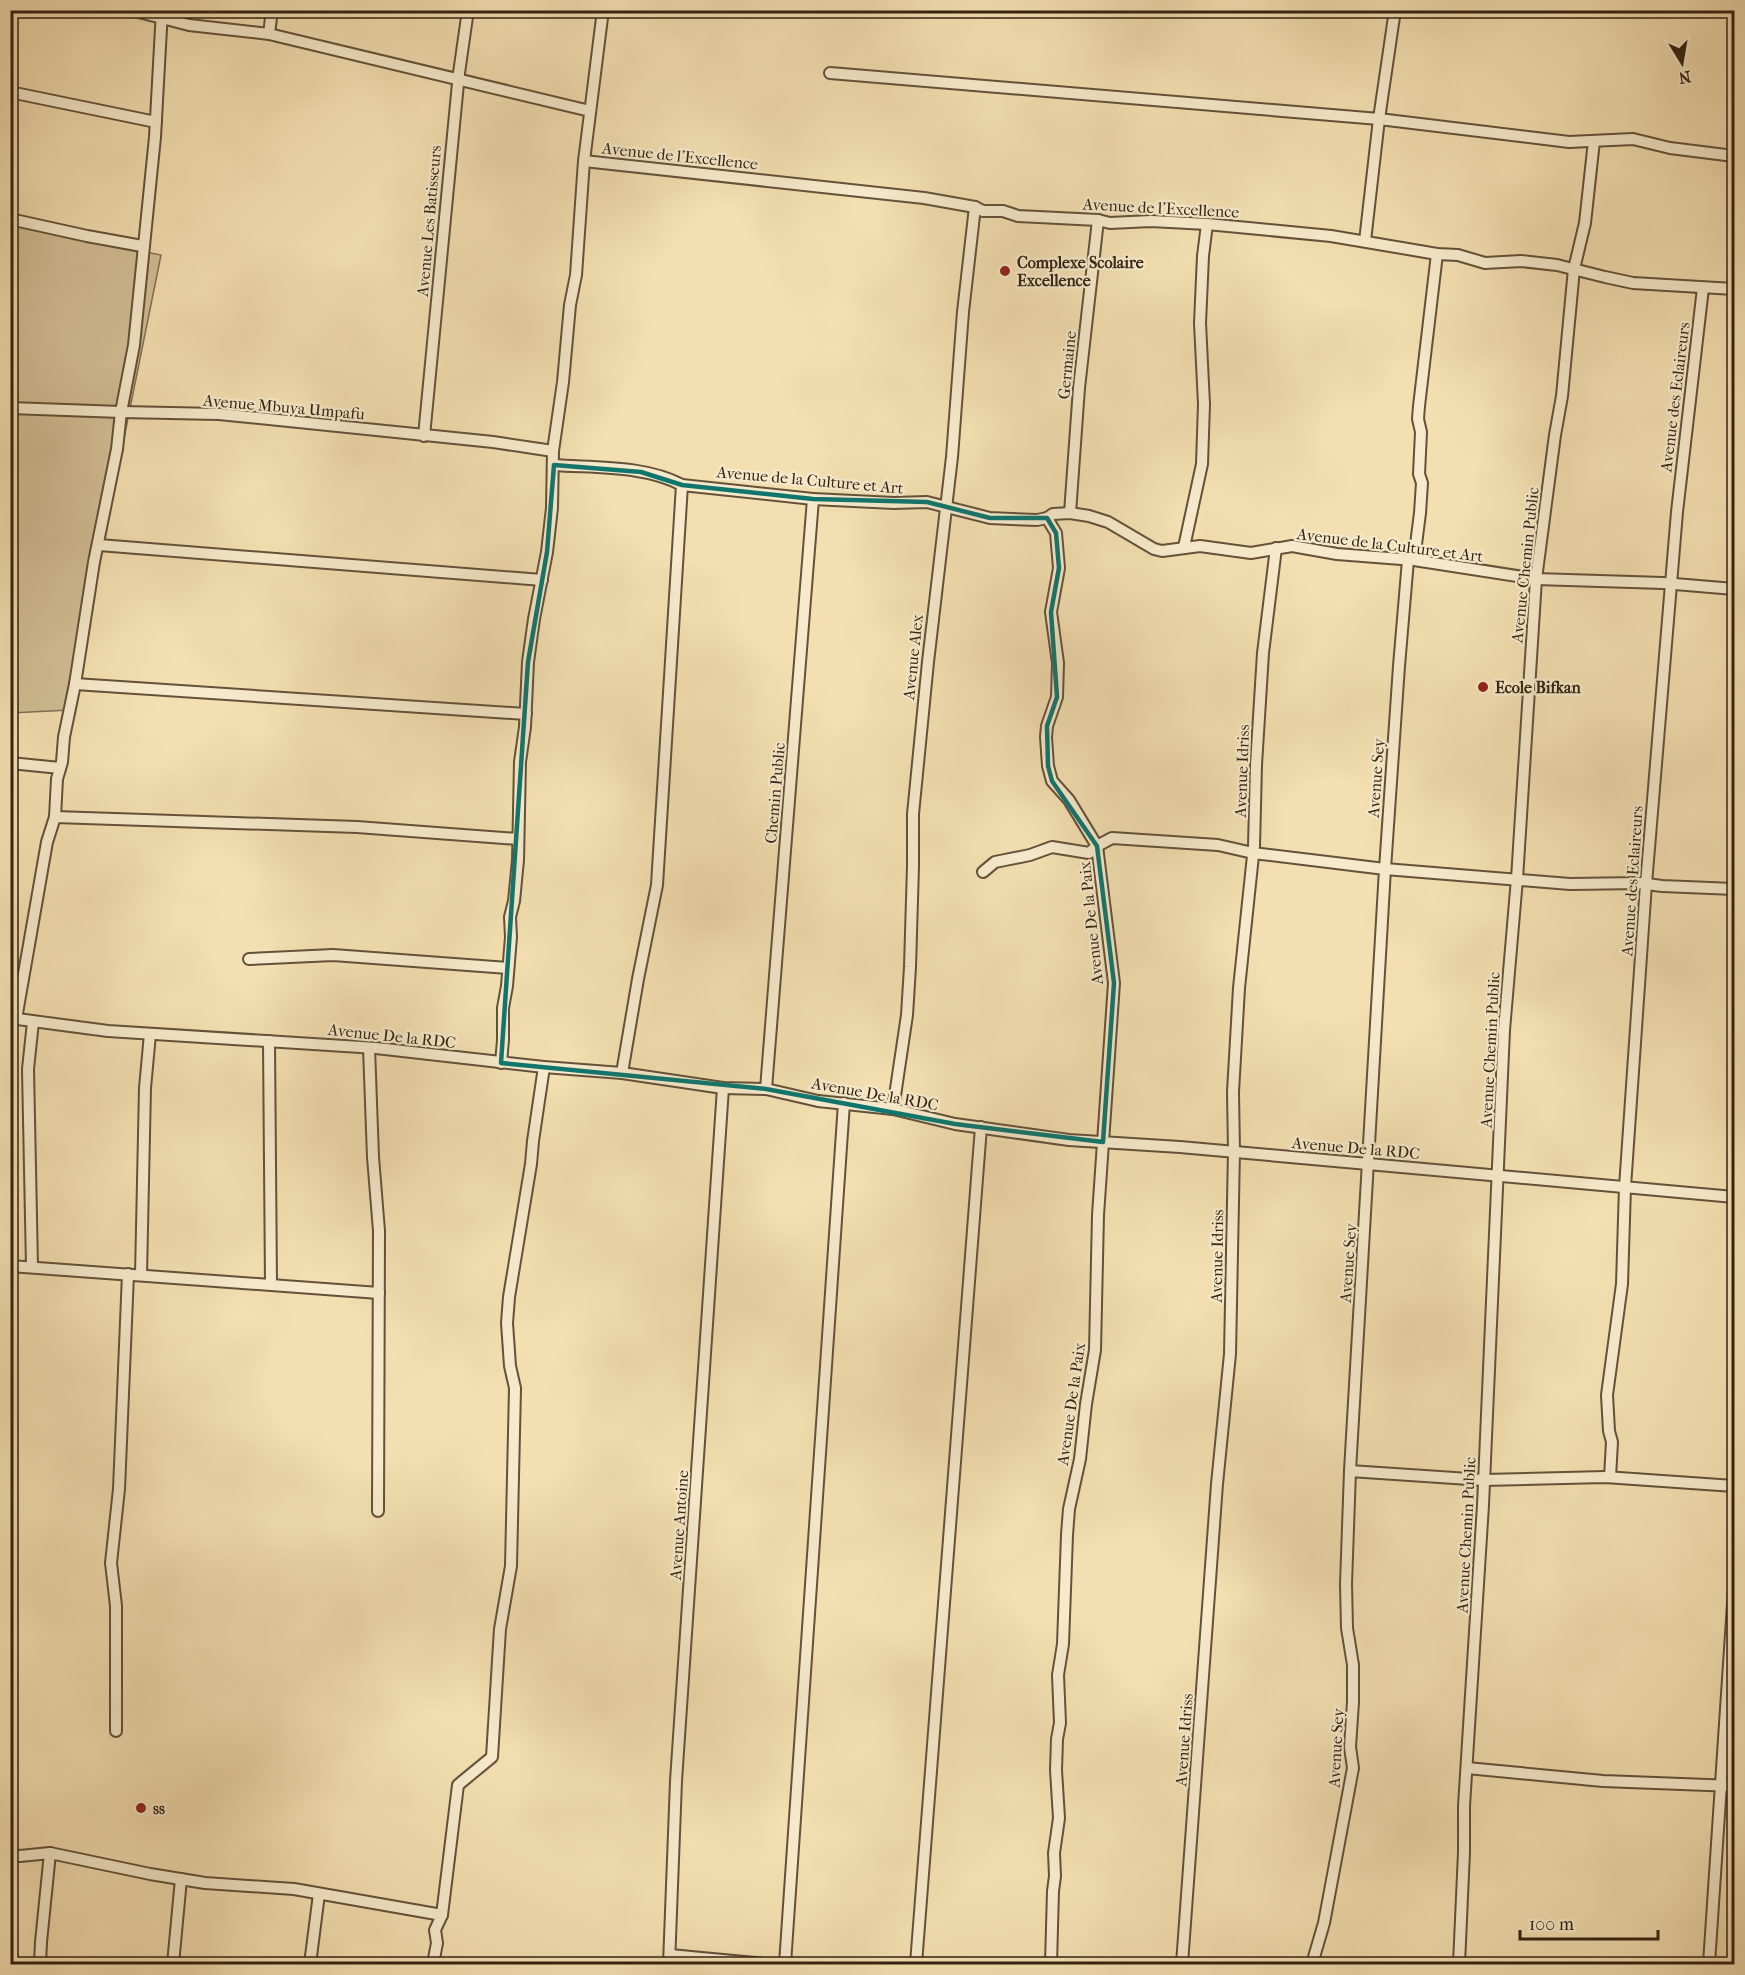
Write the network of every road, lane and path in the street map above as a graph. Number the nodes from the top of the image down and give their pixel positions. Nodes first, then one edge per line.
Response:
1 (131, 10) edge
2 (272, 10) edge
3 (468, 10) edge
4 (603, 10) edge
5 (1395, 10) edge
6 (162, 14) edge
7 (269, 34) junction
8 (830, 73) dead end
9 (458, 79) junction
10 (10, 92) edge
11 (590, 111) junction
12 (1379, 119) junction
13 (156, 122) junction
14 (1594, 141) junction
15 (1734, 156) edge
16 (584, 161) junction
17 (975, 207) junction
18 (10, 219) edge
19 (1098, 220) junction
20 (1207, 224) junction
21 (1365, 241) junction
22 (142, 246) junction
23 (1437, 254) junction
24 (1574, 269) junction
25 (1703, 288) junction
26 (1734, 289) edge
27 (10, 408) edge
28 (121, 412) junction
29 (424, 436) junction
30 (553, 451) junction
31 (554, 465) junction
32 (682, 484) junction
33 (813, 499) junction
34 (945, 507) junction
35 (1070, 513) junction
36 (1047, 518) junction
37 (99, 545) junction
38 (1184, 547) junction
39 (1276, 548) junction
40 (1411, 560) junction
41 (1536, 579) junction
42 (542, 580) junction
43 (1670, 583) junction
44 (1734, 590) edge
45 (75, 684) junction
46 (526, 714) junction
47 (10, 763) edge
48 (60, 768) junction
49 (55, 817) junction
50 (518, 839) junction
51 (1097, 846) junction
52 (1253, 853) junction
53 (1385, 869) junction
54 (983, 872) dead end
55 (1517, 879) junction
56 (1646, 884) junction
57 (1734, 889) edge
58 (249, 959) dead end
59 (508, 968) junction
60 (13, 1018) edge
61 (33, 1022) junction
62 (150, 1034) junction
63 (269, 1041) junction
64 (369, 1048) junction
65 (501, 1063) junction
66 (544, 1067) junction
67 (622, 1073) junction
68 (723, 1088) junction
69 (766, 1089) junction
70 (844, 1103) junction
71 (893, 1109) junction
72 (981, 1127) junction
73 (1103, 1142) junction
74 (1234, 1152) junction
75 (1369, 1165) junction
76 (1498, 1177) junction
77 (1625, 1187) junction
78 (1734, 1197) edge
79 (10, 1266) edge
80 (32, 1268) junction
81 (128, 1274) junction
82 (141, 1275) junction
83 (271, 1286) junction
84 (379, 1293) junction
85 (1350, 1471) junction
86 (1610, 1477) junction
87 (1484, 1480) junction
88 (1734, 1486) edge
89 (378, 1511) dead end
90 (1734, 1589) edge
91 (116, 1731) dead end
92 (1467, 1768) junction
93 (1722, 1785) junction
94 (1734, 1786) edge
95 (50, 1853) junction
96 (10, 1855) edge
97 (181, 1879) junction
98 (319, 1894) junction
99 (442, 1915) junction
100 (670, 1960) edge
101 (40, 1965) edge
102 (173, 1965) edge
103 (310, 1965) edge
104 (433, 1965) edge
105 (765, 1965) edge
106 (785, 1965) edge
107 (916, 1965) edge
108 (1051, 1965) edge
109 (1182, 1965) edge
110 (1312, 1965) edge
111 (1460, 1965) edge
112 (1709, 1965) edge

1 - 6 street
2 - 7 street
3 - 9 street, Avenue Les Batisseurs
4 - 11 street
5 - 12 street
6 - 7 street
6 - 13 street
7 - 9 street
8 - 12 street
9 - 11 street
9 - 29 street, Avenue Les Batisseurs
10 - 13 street
11 - 16 street
12 - 14 street
12 - 21 street
13 - 22 street
14 - 15 street
14 - 24 street, Avenue Chemin Public
16 - 17 street, Avenue de l'Excellence
16 - 30 street
17 - 19 street, Avenue de l'Excellence
17 - 34 street, Avenue Alex
18 - 22 street
19 - 20 street, Avenue de l'Excellence
19 - 35 street, Germaine
20 - 21 street, Avenue de l'Excellence
20 - 38 street
21 - 23 street, Avenue de l'Excellence
22 - 28 street
23 - 24 street, Avenue de l'Excellence
23 - 40 street, Avenue Sey
24 - 25 street, Avenue de l'Excellence
24 - 41 street, Avenue Chemin Public
25 - 26 street, Avenue de l'Excellence
25 - 43 street, Avenue des Eclaireurs
27 - 28 street, Avenue Mbuya Umpafu
28 - 29 street, Avenue Mbuya Umpafu
28 - 37 street
29 - 30 street, Avenue Mbuya Umpafu
30 - 31 street
31 - 32 street, Avenue de la Culture et Art
31 - 42 street
32 - 33 street, Avenue de la Culture et Art
32 - 67 street
33 - 34 street, Avenue de la Culture et Art
33 - 69 street, Chemin Public
34 - 36 street, Avenue de la Culture et Art
34 - 71 street, Avenue Alex
35 - 36 street, Avenue de la Culture et Art
35 - 38 street, Avenue de la Culture et Art
36 - 51 street
37 - 42 street
37 - 45 street
38 - 39 street, Avenue de la Culture et Art
39 - 40 street, Avenue de la Culture et Art
39 - 52 street, Avenue Idriss
40 - 41 street, Avenue de la Culture et Art
40 - 53 street, Avenue Sey
41 - 43 street, Avenue de la Culture et Art
41 - 55 street, Avenue Chemin Public
42 - 46 street
43 - 44 street, Avenue de la Culture et Art
43 - 56 street, Avenue des Eclaireurs
45 - 46 street
45 - 48 street
46 - 50 street
47 - 48 street
48 - 49 street
49 - 50 street
49 - 60 street
50 - 59 street
51 - 52 street
51 - 54 street
51 - 73 street, Avenue De la Paix
52 - 53 street
52 - 74 street, Avenue Idriss
53 - 55 street
53 - 75 street, Avenue Sey
55 - 56 street
55 - 76 street, Avenue Chemin Public
56 - 57 street
56 - 77 street, Avenue des Eclaireurs
58 - 59 street
59 - 65 street
60 - 61 street, Avenue De la RDC
61 - 62 street, Avenue De la RDC
61 - 80 street
62 - 63 street, Avenue De la RDC
62 - 82 street
63 - 64 street, Avenue De la RDC
63 - 83 street
64 - 65 street, Avenue De la RDC
64 - 84 street
65 - 66 street, Avenue De la RDC
66 - 67 street, Avenue De la RDC
66 - 99 street
67 - 68 street, Avenue De la RDC
68 - 69 street, Avenue De la RDC
68 - 100 street, Avenue Antoine
69 - 70 street, Avenue De la RDC
70 - 71 street, Avenue De la RDC
70 - 106 street
71 - 72 street, Avenue De la RDC
72 - 73 street, Avenue De la RDC
72 - 107 street
73 - 74 street, Avenue De la RDC
73 - 108 street, Avenue De la Paix
74 - 75 street, Avenue De la RDC
74 - 109 street, Avenue Idriss
75 - 76 street, Avenue De la RDC
75 - 85 street, Avenue Sey
76 - 77 street, Avenue De la RDC
76 - 87 street, Avenue Chemin Public
77 - 78 street, Avenue De la RDC
77 - 86 street, Avenue des Eclaireurs
79 - 80 street
80 - 81 street
81 - 82 street
81 - 91 street
82 - 83 street
83 - 84 street
84 - 89 street
85 - 87 street
85 - 110 street, Avenue Sey
86 - 87 street
86 - 88 street
87 - 92 street, Avenue Chemin Public
90 - 93 street
92 - 93 street
92 - 111 street, Avenue Chemin Public
93 - 94 street
93 - 112 street
95 - 96 street
95 - 97 street
95 - 101 street
97 - 98 street
97 - 102 street
98 - 99 street
98 - 103 street
99 - 104 street
100 - 105 street

